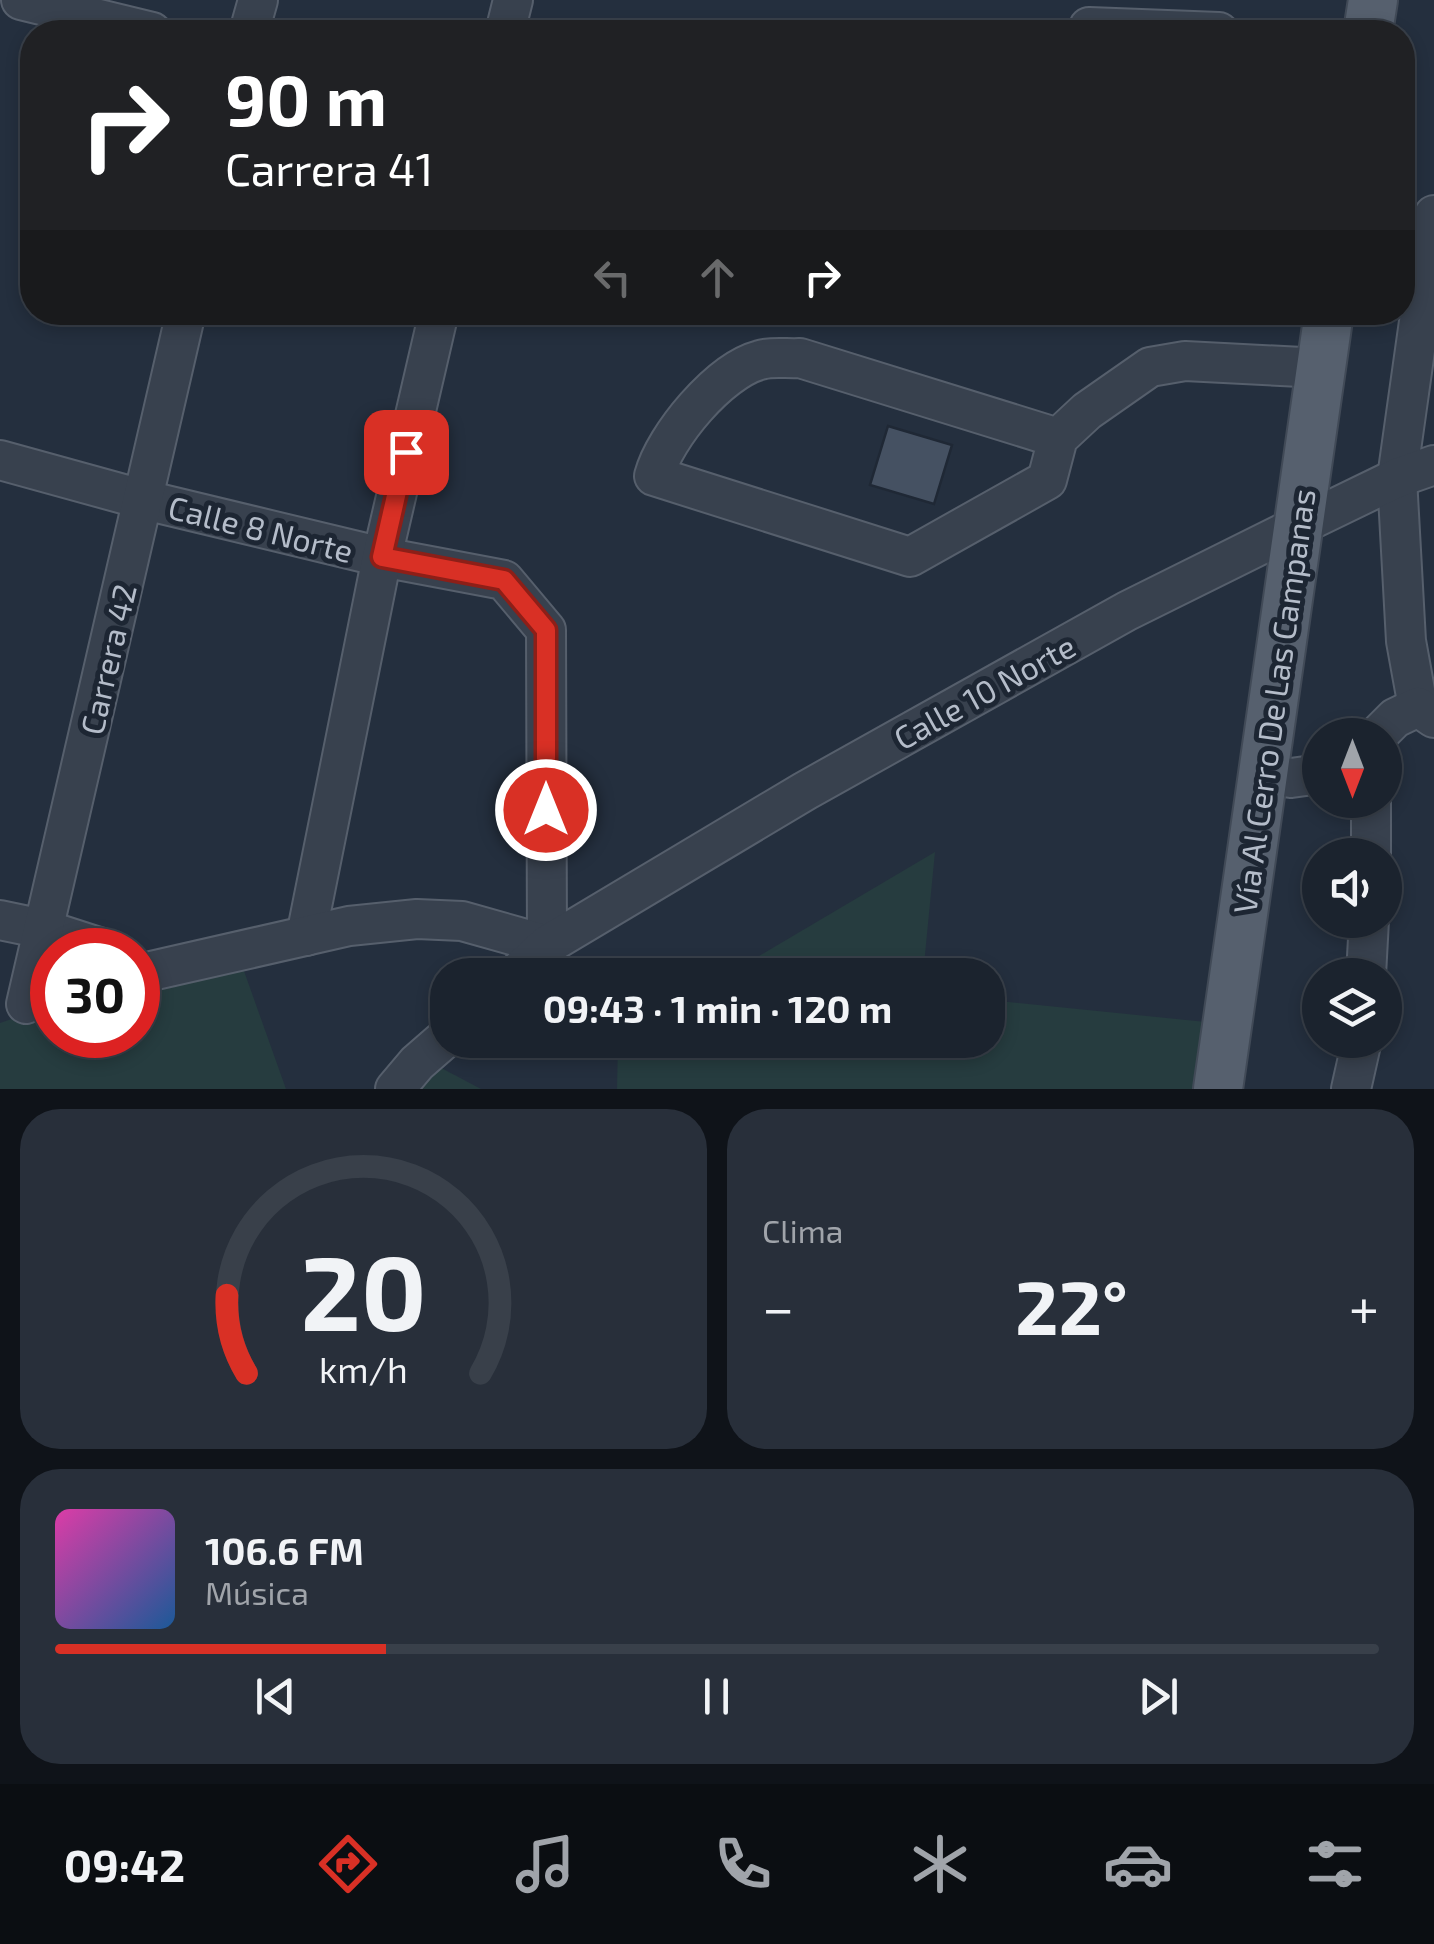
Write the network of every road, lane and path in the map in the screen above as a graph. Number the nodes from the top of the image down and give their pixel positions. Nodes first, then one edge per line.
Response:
1 (3, 0) edge
2 (22, 0) edge
3 (0, 12) edge
4 (103, 20) edge
5 (1423, 225) edge
6 (1415, 303) edge
7 (183, 325) edge
8 (436, 325) edge
9 (1326, 325) edge
10 (1413, 325) edge
11 (1320, 368) junction
12 (1058, 438) junction
13 (0, 460) edge
14 (1434, 464) edge
15 (1397, 478) junction
16 (145, 500) junction
17 (1298, 526) junction
18 (382, 557) junction
19 (1426, 713) edge
20 (1395, 718) edge
21 (1262, 774) junction
22 (1302, 776) edge
23 (0, 920) edge
24 (37, 928) edge
25 (42, 928) edge
26 (306, 936) junction
27 (547, 945) junction
28 (533, 958) edge
29 (160, 964) edge
30 (430, 1052) edge
31 (1358, 1058) edge
32 (395, 1089) edge
33 (1218, 1089) edge
34 (1351, 1089) edge

1 - 3 street
2 - 4 street
5 - 6 street
7 - 16 street, Carrera 42
8 - 18 street
9 - 11 main road, Vía Al Cerro De Las Campanas
10 - 15 street
11 - 12 street
11 - 17 main road, Vía Al Cerro De Las Campanas
12 - 12 street
13 - 16 street, Calle 8 Norte
14 - 15 street, Calle 10 Norte
15 - 17 street, Calle 10 Norte
15 - 19 street
16 - 18 street, Calle 8 Norte
16 - 25 street, Carrera 42
17 - 21 main road, Vía Al Cerro De Las Campanas
17 - 27 street, Calle 10 Norte
18 - 26 street
18 - 27 street, Calle 8 Norte
19 - 20 street
21 - 22 street
21 - 33 main road, Vía Al Cerro De Las Campanas
23 - 24 street
26 - 27 street
26 - 29 street
27 - 28 street, Calle 10 Norte
30 - 32 street
31 - 34 street

